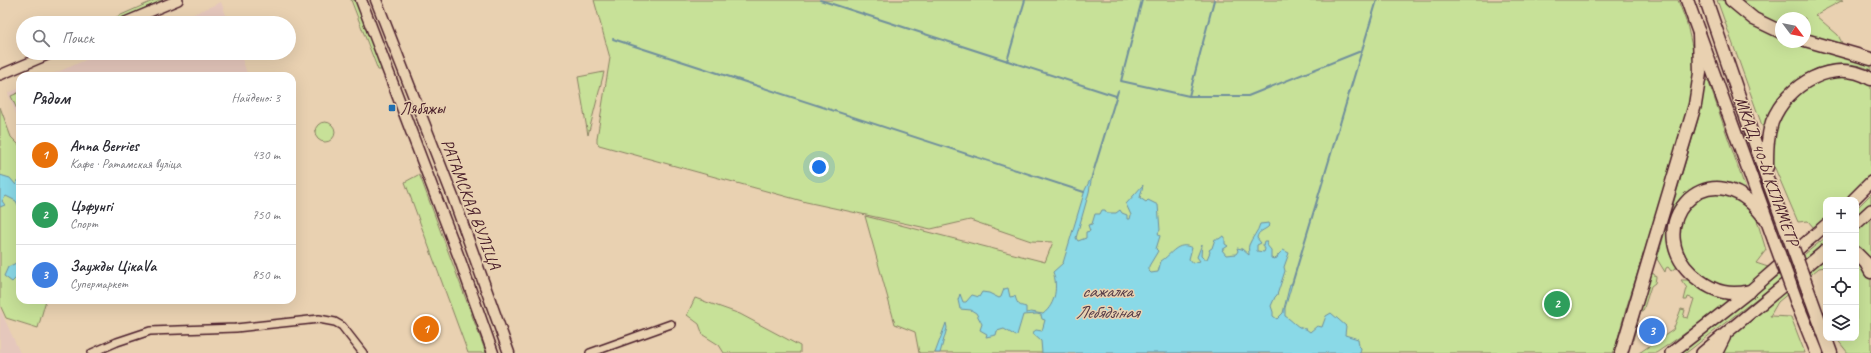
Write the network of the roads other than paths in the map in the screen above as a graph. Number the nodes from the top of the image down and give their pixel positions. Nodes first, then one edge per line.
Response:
1 (178, 0) edge
2 (360, 0) edge
3 (376, 0) edge
4 (1687, 0) edge
5 (1706, 0) edge
6 (1731, 0) edge
7 (140, 16) edge
8 (1775, 29) edge
9 (1699, 32) junction
10 (1811, 42) edge
11 (1871, 59) edge
12 (35, 60) edge
13 (0, 75) edge
14 (1871, 79) edge
15 (1767, 178) junction
16 (1871, 182) edge
17 (1856, 197) edge
18 (1871, 210) edge
19 (1859, 221) edge
20 (1769, 224) junction
21 (1823, 228) edge
22 (1823, 254) edge
23 (1859, 256) edge
24 (1871, 272) edge
25 (1750, 291) junction
26 (671, 324) dead end
27 (1823, 332) edge
28 (1724, 337) junction
29 (1826, 341) joint
30 (1815, 351) edge
31 (92, 353) edge
32 (363, 353) edge
33 (493, 353) edge
34 (509, 353) edge
35 (590, 353) edge
36 (1621, 353) edge
37 (1671, 353) edge
38 (1702, 353) edge
39 (1716, 353) edge
40 (1831, 353) edge
41 (1838, 353) edge

1 - 7 street
2 - 33 main road, РАТАМСКАЯ ВУЛІЦА
3 - 34 main road, РАТАМСКАЯ ВУЛІЦА
4 - 9 highway, МКАД, 40-Ы КІЛАМЕТР
5 - 15 highway, МКАД, 40-Ы КІЛАМЕТР
6 - 8 highway
9 - 20 highway, МКАД, 40-Ы КІЛАМЕТР
9 - 36 highway
10 - 11 highway
12 - 13 street
14 - 15 highway
15 - 27 highway, МКАД, 40-Ы КІЛАМЕТР, bridge
16 - 17 main road
18 - 19 main road
20 - 25 highway
20 - 30 highway, МКАД, 40-Ы КІЛАМЕТР, bridge
21 - 25 main road
22 - 28 main road
23 - 24 highway
25 - 37 main road
26 - 35 street
28 - 38 main road
28 - 39 highway
29 - 40 highway, МКАД, 40-Ы КІЛАМЕТР
29 - 41 highway
31 - 32 street

